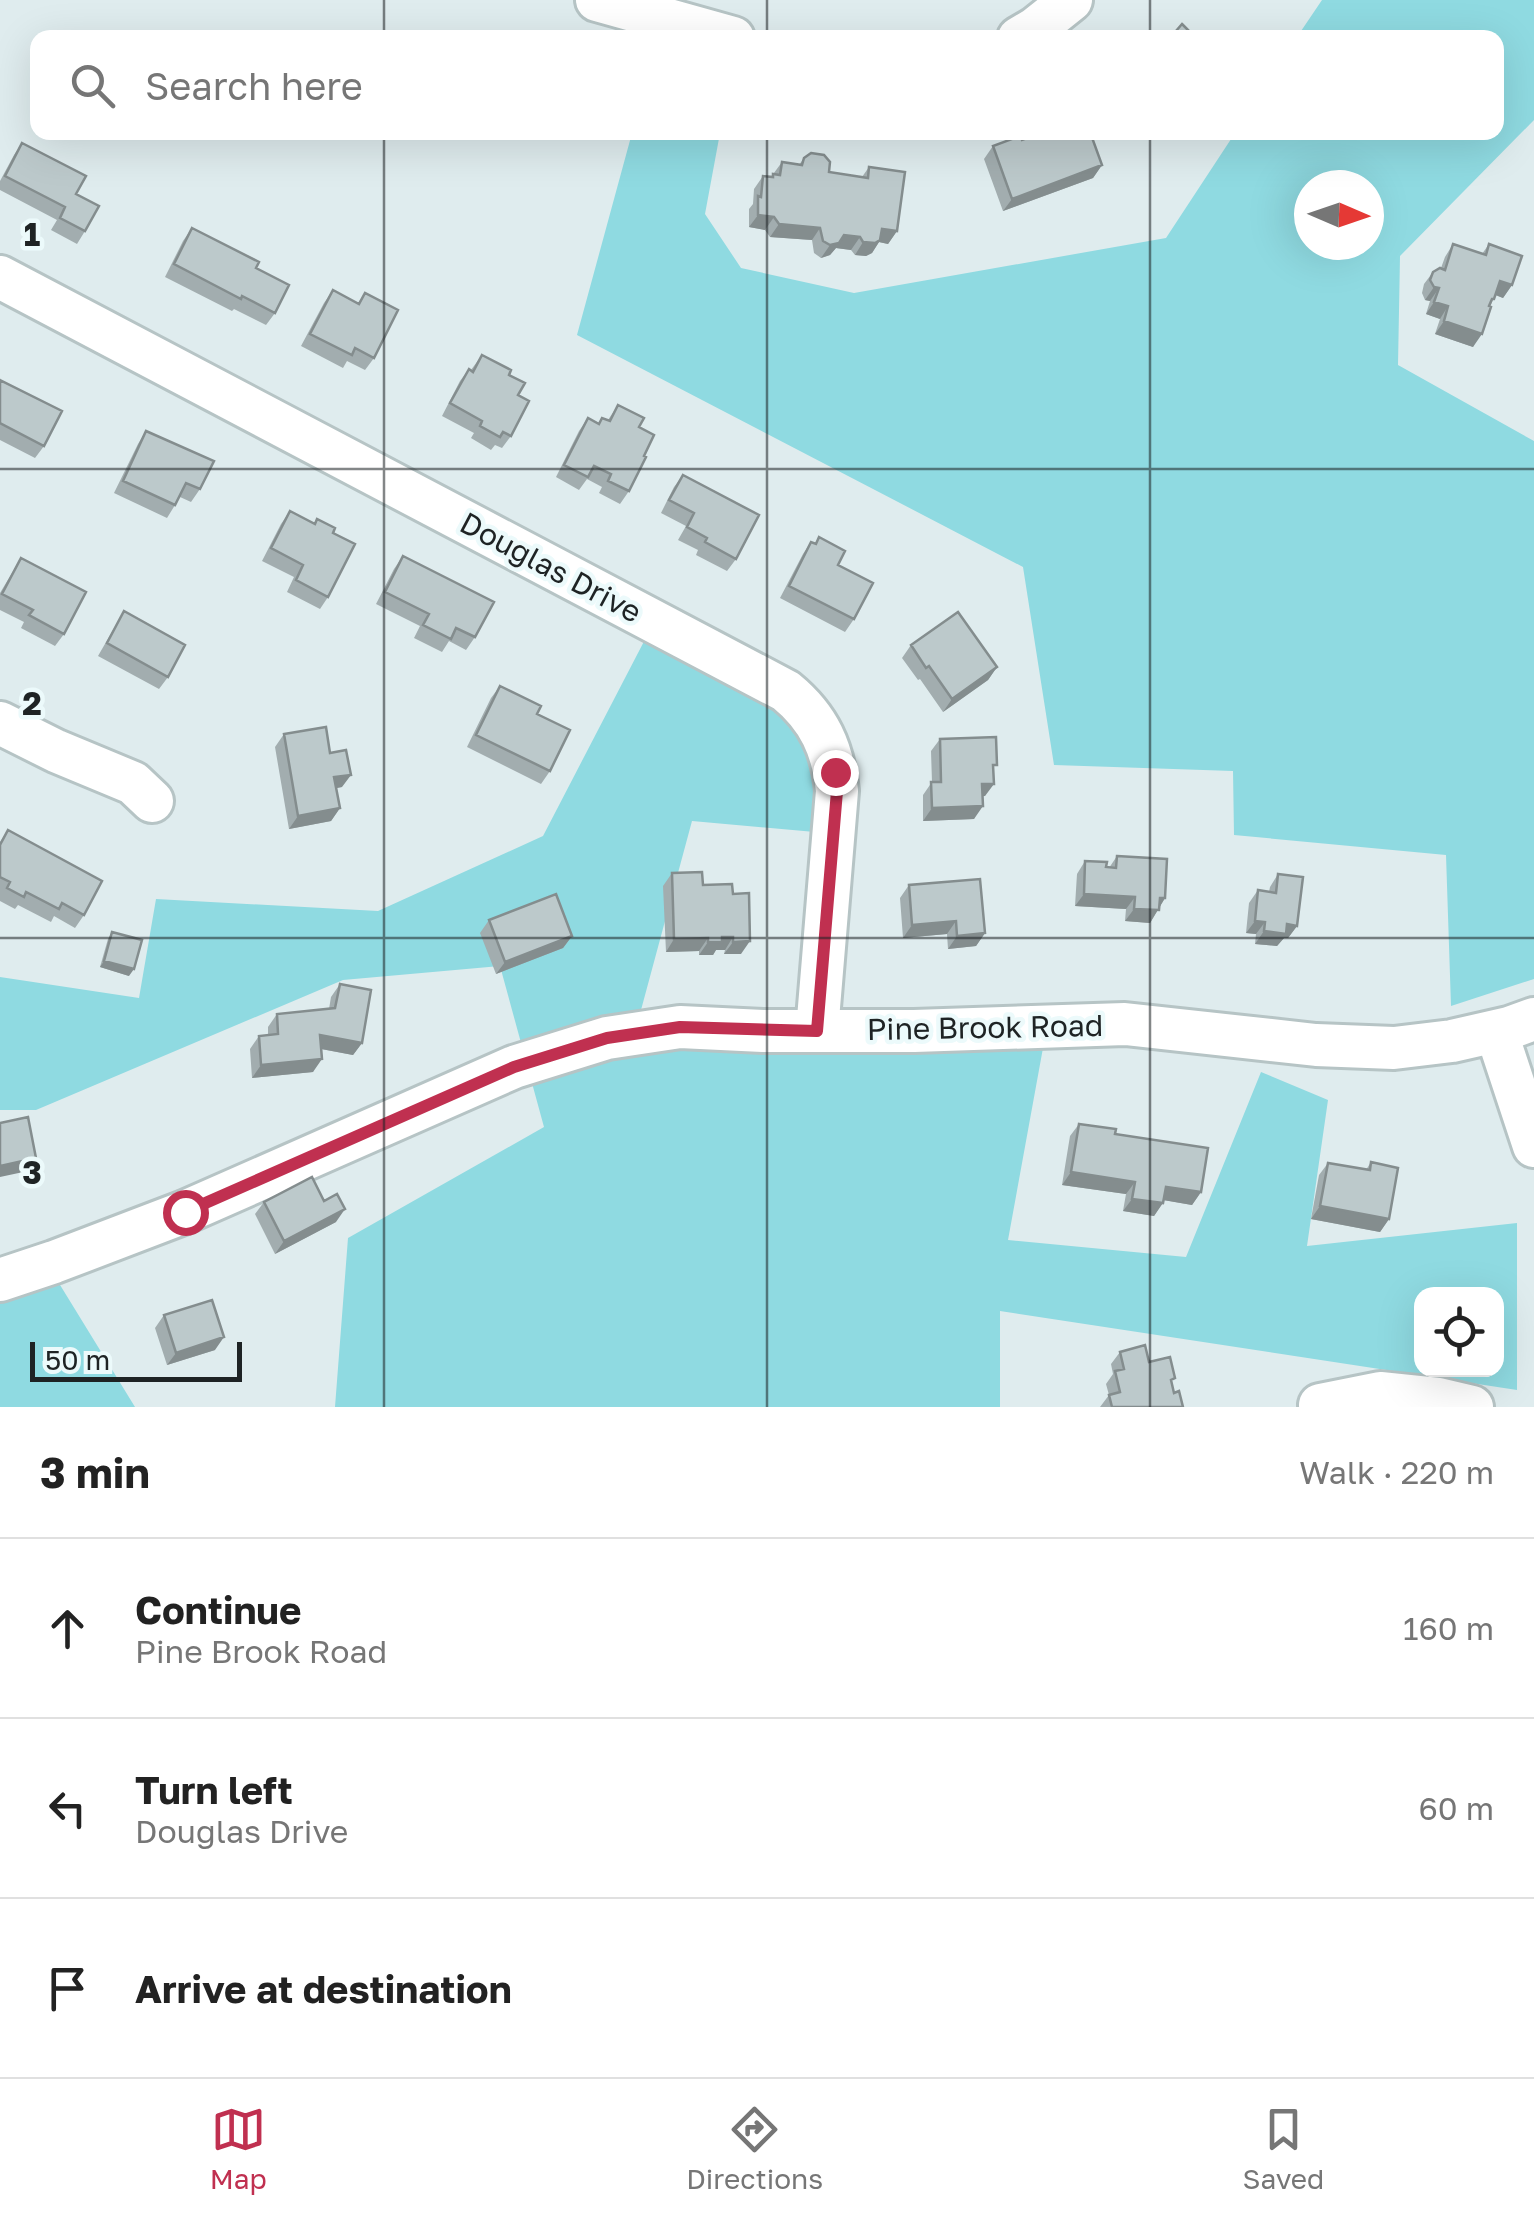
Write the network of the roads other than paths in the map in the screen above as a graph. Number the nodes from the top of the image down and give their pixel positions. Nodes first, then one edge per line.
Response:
1 (598, 0) edge
2 (1071, 0) edge
3 (705, 30) edge
4 (1032, 30) edge
5 (0, 277) edge
6 (0, 724) edge
7 (152, 801) dead end
8 (1515, 1025) edge
9 (817, 1031) junction
10 (1534, 1146) edge
11 (0, 1280) edge
12 (1320, 1404) dead end
13 (1472, 1407) edge

1 - 3 street
2 - 4 street
5 - 9 street, Douglas Drive
6 - 7 street
8 - 9 street, Pine Brook Road
8 - 10 street
9 - 11 street, Pine Brook Road
12 - 13 street

